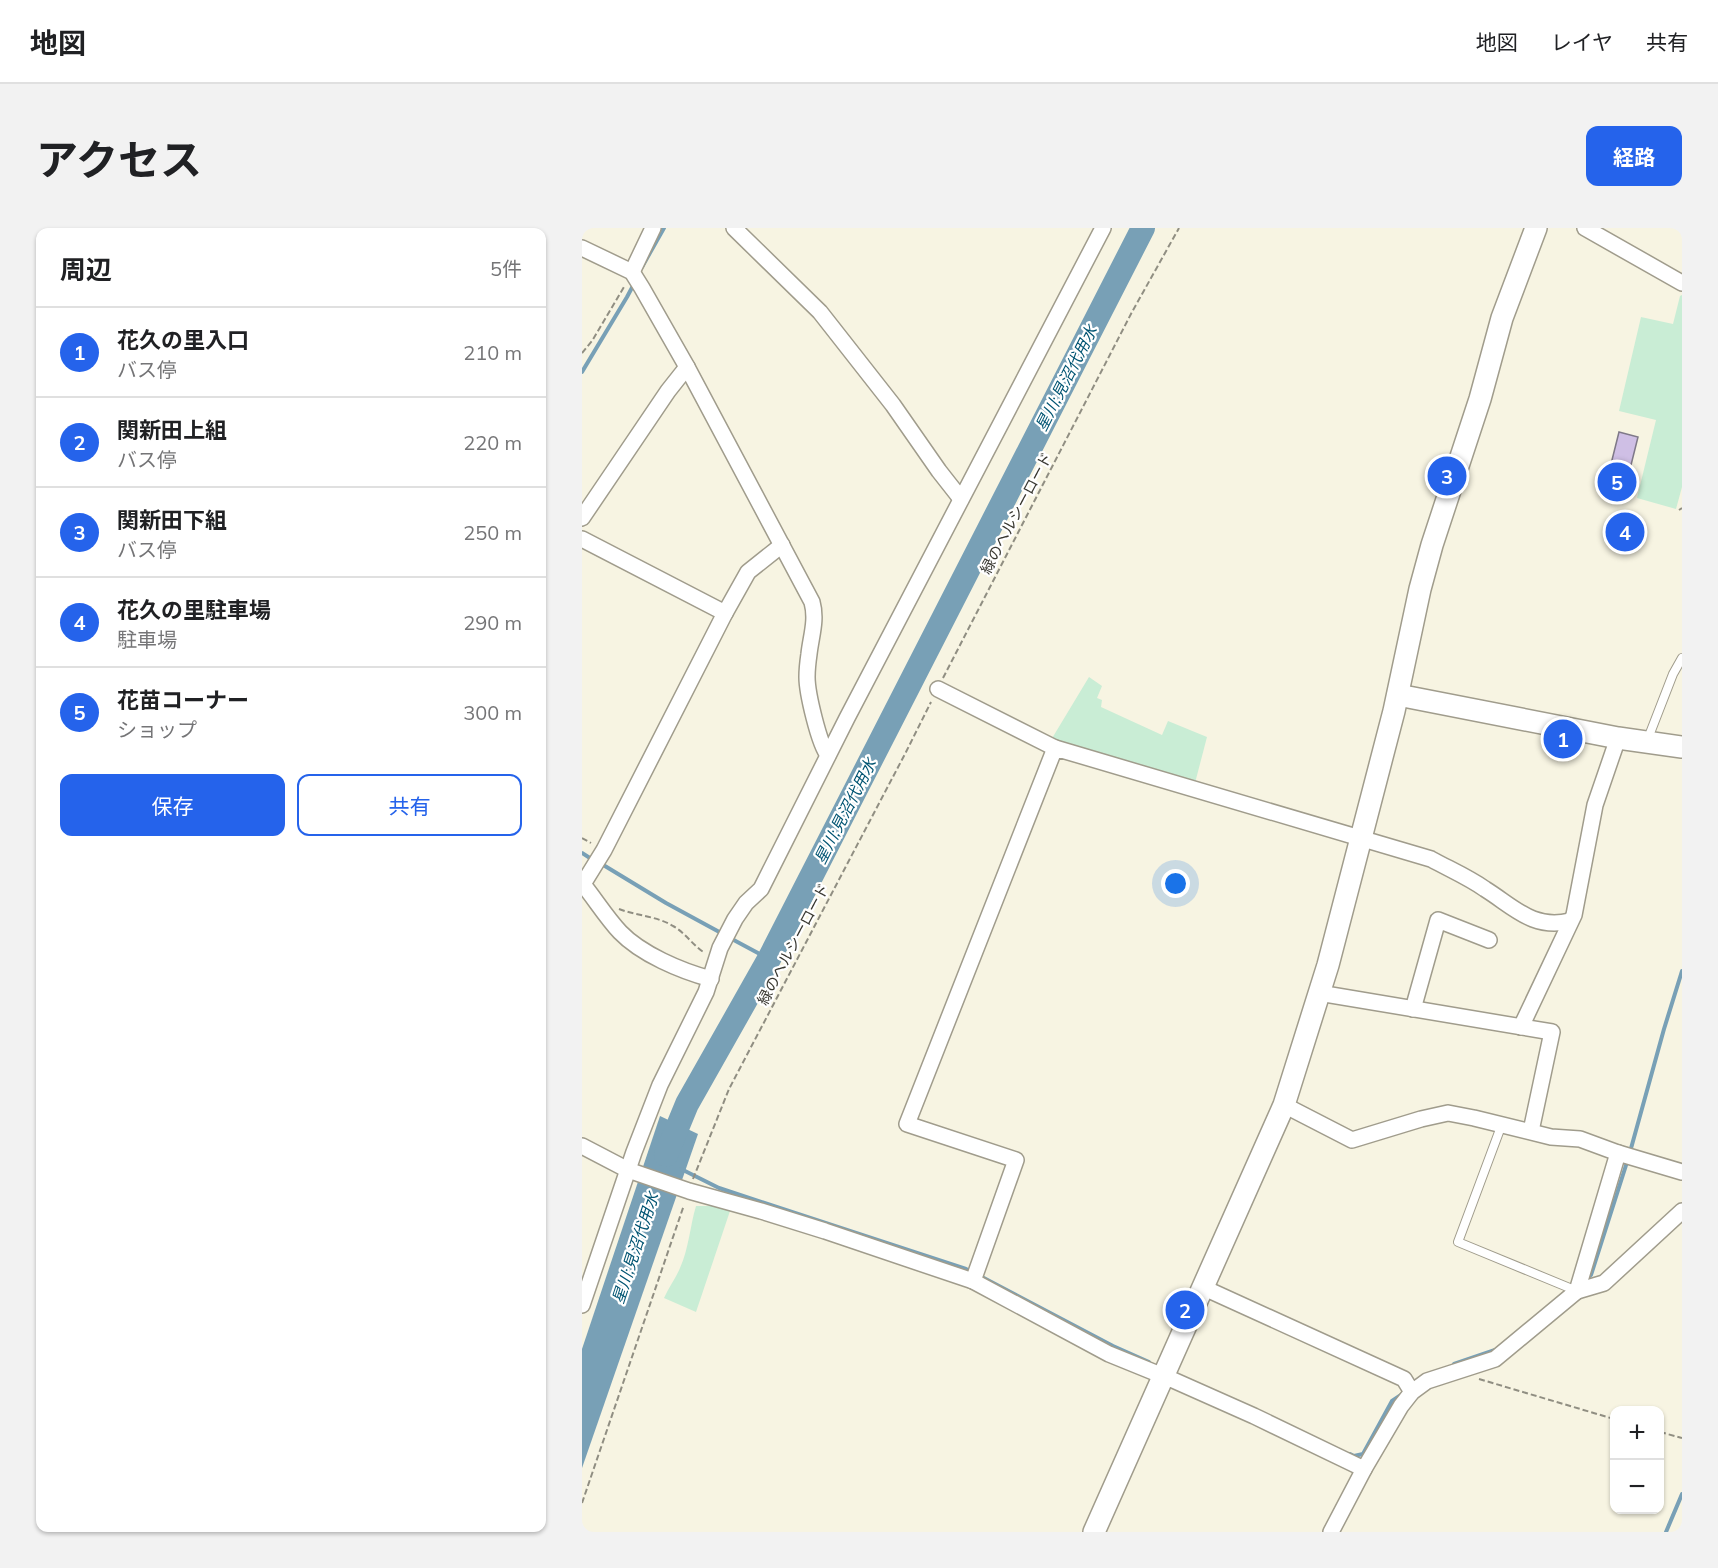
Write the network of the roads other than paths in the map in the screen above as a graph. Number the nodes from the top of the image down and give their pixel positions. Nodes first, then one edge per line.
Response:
1 (653, 228) edge
2 (734, 228) edge
3 (1103, 228) edge
4 (1536, 228) edge
5 (1585, 228) edge
6 (582, 248) edge
7 (632, 273) junction
8 (1682, 281) edge
9 (687, 367) junction
10 (961, 499) junction
11 (582, 518) edge
12 (582, 539) edge
13 (782, 545) junction
14 (725, 613) junction
15 (1682, 658) edge
16 (938, 688) road end
17 (1398, 695) junction
18 (1618, 738) junction
19 (1647, 742) junction
20 (1682, 747) edge
21 (1055, 748) junction
22 (828, 755) junction
23 (1360, 838) junction
24 (586, 880) edge
25 (1570, 921) junction
26 (1489, 940) dead end
27 (711, 979) junction
28 (1319, 993) junction
29 (1413, 1009) junction
30 (1521, 1027) junction
31 (1284, 1105) junction
32 (1502, 1124) junction
33 (1531, 1131) junction
34 (582, 1146) edge
35 (1618, 1153) junction
36 (632, 1172) junction
37 (1682, 1172) edge
38 (1682, 1211) edge
39 (973, 1281) junction
40 (1202, 1287) junction
41 (1577, 1291) junction
42 (582, 1305) edge
43 (1163, 1376) junction
44 (1412, 1392) junction
45 (1364, 1469) junction
46 (1094, 1532) edge
47 (1331, 1532) edge

1 - 7 street
2 - 10 street
3 - 10 street
4 - 17 street
5 - 8 street
6 - 7 street
7 - 9 street
9 - 11 street
9 - 13 street
10 - 22 street
12 - 14 street
13 - 14 street
13 - 22 street
14 - 24 street
15 - 19 lane
16 - 21 street
17 - 18 street
17 - 23 street
18 - 19 street
18 - 25 street
19 - 20 street
21 - 23 street
21 - 39 street
22 - 27 street
23 - 25 street
23 - 28 street
24 - 27 street
25 - 30 street
26 - 29 street
27 - 36 street
28 - 29 street
28 - 31 street
29 - 30 street
30 - 33 street
31 - 32 street
31 - 40 street
32 - 33 street
32 - 41 lane
33 - 35 street
34 - 36 street
35 - 37 street
35 - 41 street
36 - 39 street
36 - 42 street
38 - 41 street
39 - 43 street
40 - 43 street
40 - 44 street
41 - 44 street
43 - 45 street
43 - 46 street
44 - 45 street
45 - 47 street

